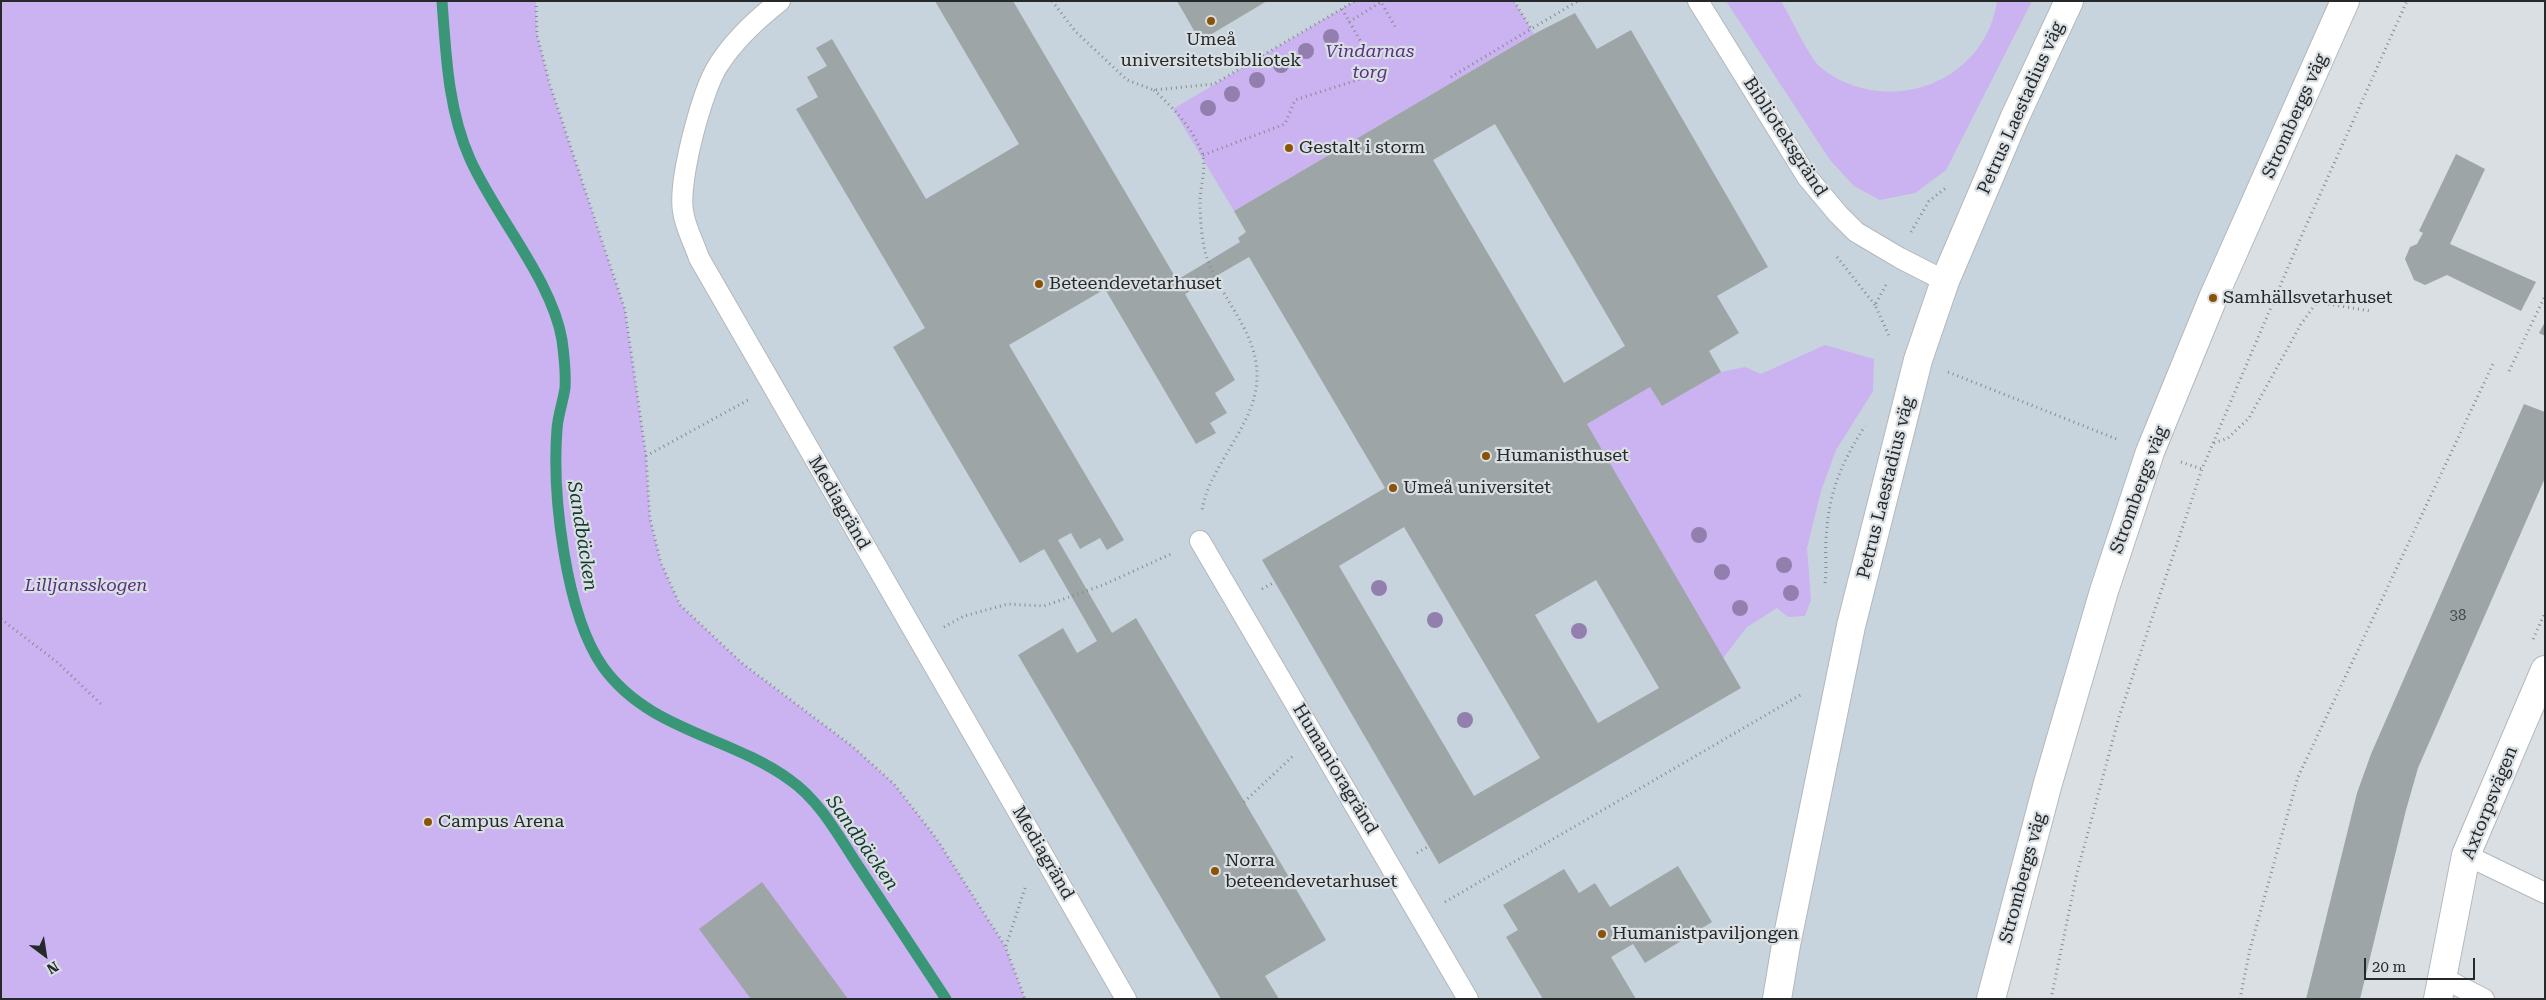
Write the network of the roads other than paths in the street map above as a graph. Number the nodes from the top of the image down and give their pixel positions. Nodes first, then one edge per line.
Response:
1 (780, 1) edge
2 (1698, 1) edge
3 (2069, 1) edge
4 (2345, 1) edge
5 (1945, 281) junction
6 (1200, 541) road end
7 (2545, 670) edge
8 (2466, 855) junction
9 (2545, 893) edge
10 (2440, 988) edge
11 (1126, 999) edge
12 (1468, 999) edge
13 (1777, 999) edge
14 (1991, 999) edge
15 (2484, 999) edge

1 - 11 lane, Mediagränd
2 - 5 lane, Biblioteksgränd
3 - 5 street, Petrus Laestadius väg
4 - 14 street, Strombergs väg
5 - 13 street, Petrus Laestadius väg
6 - 12 lane, Humanioragränd
7 - 8 street, Axtorpsvägen
8 - 9 lane
8 - 10 street, Axtorpsvägen
10 - 15 lane

